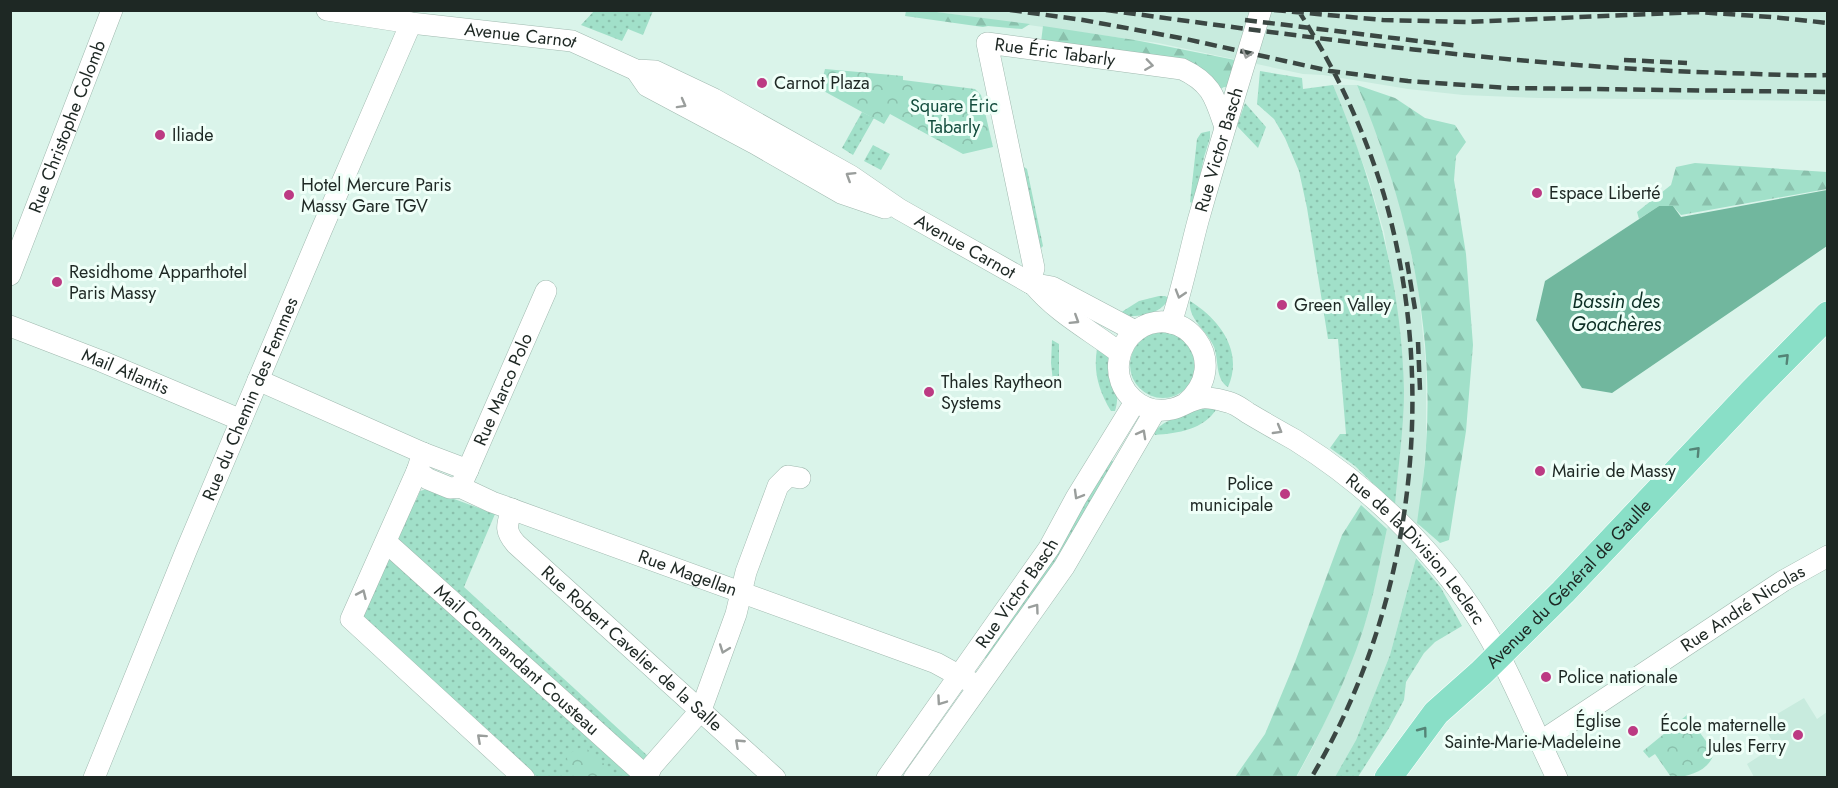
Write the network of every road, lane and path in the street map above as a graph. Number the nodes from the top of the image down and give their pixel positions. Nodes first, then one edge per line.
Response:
1 (112, 10) edge
2 (327, 10) edge
3 (1261, 10) edge
4 (411, 23) junction
5 (1225, 127) junction
6 (10, 275) edge
7 (1032, 284) junction
8 (546, 291) dead end
9 (1827, 315) edge
10 (1170, 323) junction
11 (10, 326) edge
12 (1135, 331) junction
13 (1120, 353) junction
14 (1206, 359) junction
15 (258, 380) junction
16 (1135, 402) junction
17 (1232, 403) junction
18 (1185, 404) junction
19 (1155, 411) junction
20 (241, 420) junction
21 (420, 462) junction
22 (800, 478) dead end
23 (464, 479) junction
24 (512, 509) junction
25 (386, 542) junction
26 (1827, 556) edge
27 (742, 593) junction
28 (1499, 654) junction
29 (959, 676) junction
30 (978, 686) junction
31 (701, 710) junction
32 (1540, 742) junction
33 (94, 777) edge
34 (524, 777) edge
35 (647, 777) edge
36 (775, 777) edge
37 (887, 777) edge
38 (914, 777) edge
39 (1388, 777) edge
40 (1557, 777) edge

1 - 6 street, Rue Christophe Colomb
2 - 4 street, Avenue Carnot
3 -> 5 street, Rue Victor Basch
4 - 7 street, Avenue Carnot
4 - 15 street, Rue du Chemin des Femmes
7 -> 5 street, Rue Éric Tabarly
5 -> 10 street, Rue Victor Basch
7 - 12 street, Avenue Carnot
7 -> 13 street, Avenue Carnot
8 - 23 street, Rue Marco Polo
28 -> 9 main road, Avenue du Général de Gaulle
10 - 12 street
10 - 14 street
11 - 20 street, Mail Atlantis
12 - 13 street
13 - 16 street
14 - 17 street, Rue de la Division Leclerc
14 - 18 street
15 - 20 street, Rue du Chemin des Femmes
15 - 21 street, Rue Magellan
16 - 19 street
16 -> 29 street, Rue Victor Basch
17 - 18 street, Rue de la Division Leclerc
17 -> 28 street, Rue de la Division Leclerc
18 - 19 street
30 -> 19 street, Rue Victor Basch
20 - 33 street, Rue du Chemin des Femmes
21 - 23 street, Rue Magellan
21 - 25 street
22 - 27 street
23 - 24 street, Rue Magellan
24 - 27 street, Rue Magellan
24 - 31 street, Rue Robert Cavelier de la Salle
34 -> 25 street
25 - 35 street, Mail Commandant Cousteau
26 - 32 street, Rue André Nicolas
27 - 29 street, Rue Magellan
27 -> 31 street
28 - 32 street, Rue de la Division Leclerc
39 -> 28 main road, Avenue du Général de Gaulle
29 - 30 street, Rue Magellan
29 -> 37 street, Rue Victor Basch
30 - 38 street, Rue Victor Basch
31 - 35 street
36 -> 31 street, Rue Robert Cavelier de la Salle
32 - 40 street, Rue de la Division Leclerc

